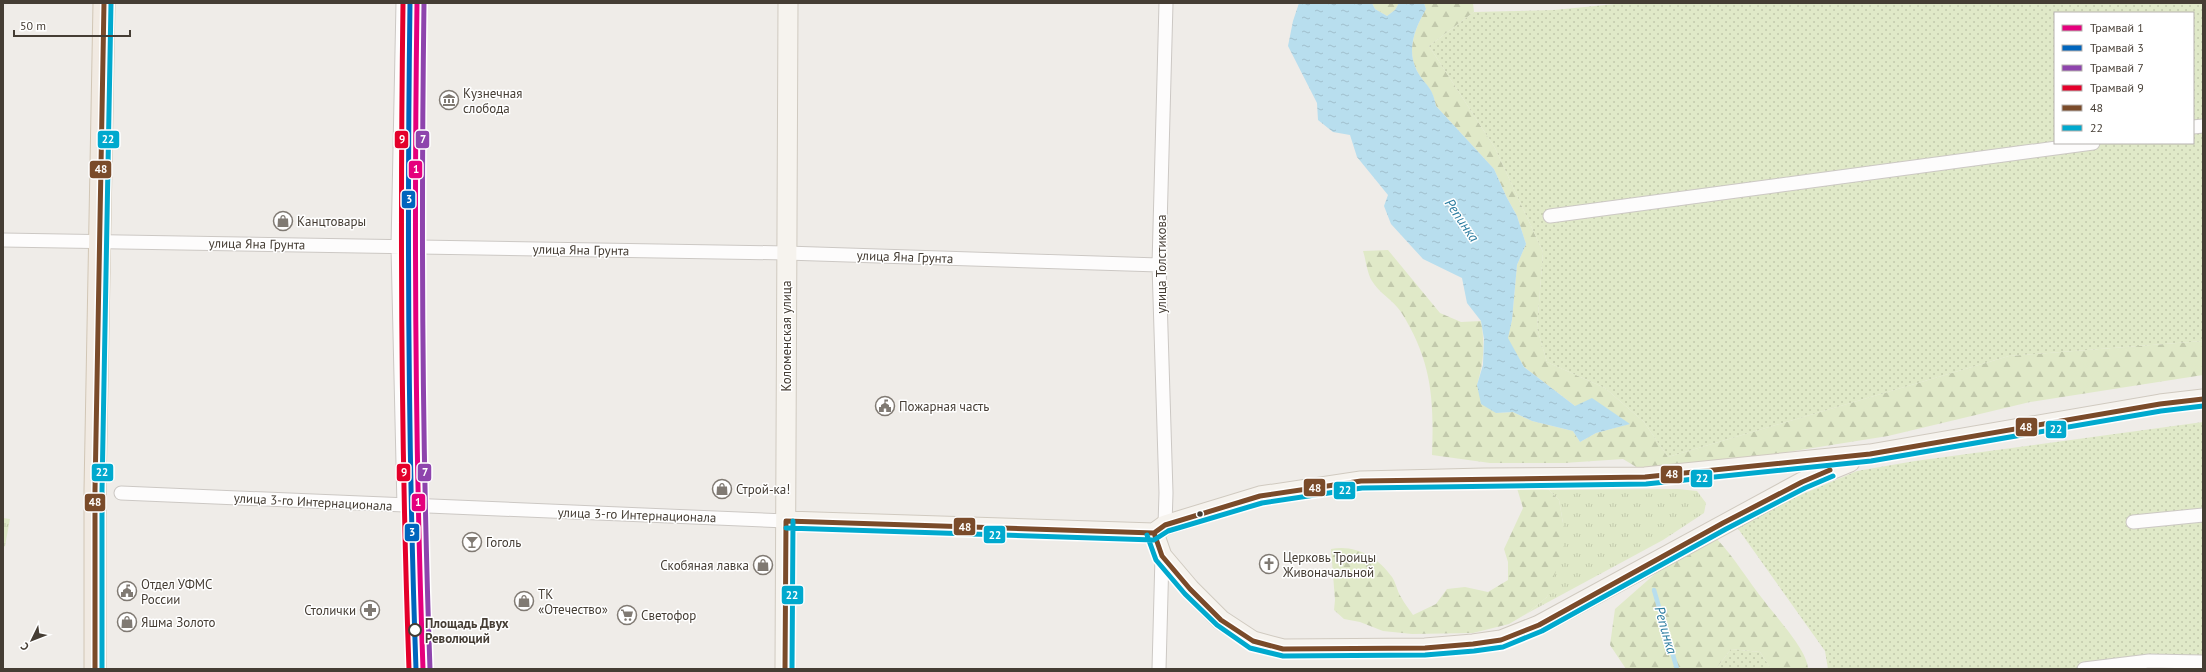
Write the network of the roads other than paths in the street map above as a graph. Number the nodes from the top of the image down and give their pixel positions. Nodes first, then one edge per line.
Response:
1 (104, 3) edge
2 (403, 3) edge
3 (788, 3) edge
4 (1166, 3) edge
5 (2085, 144) edge
6 (1550, 216) dead end
7 (3, 240) edge
8 (100, 241) junction
9 (398, 247) junction
10 (786, 253) junction
11 (1159, 266) junction
12 (2203, 399) edge
13 (1870, 454) junction
14 (121, 494) dead end
15 (404, 506) junction
16 (2203, 515) edge
17 (786, 521) junction
18 (2133, 522) dead end
19 (1159, 529) junction
20 (1162, 556) junction
21 (2203, 662) edge
22 (1159, 665) edge
23 (95, 669) edge
24 (785, 669) edge
25 (2084, 669) edge

1 - 8 main road
2 - 9 street
3 - 10 main road, Коломенская улица
4 - 11 street, улица Толстикова
5 - 6 street
7 - 8 street, улица Яна Грунта
8 - 9 street, улица Яна Грунта
8 - 23 main road
9 - 10 street, улица Яна Грунта
9 - 15 street
10 - 11 street, улица Яна Грунта
10 - 17 main road, Коломенская улица
11 - 19 street, улица Толстикова
12 - 13 main road
13 - 19 main road, улица 3-го Интернационала
13 - 20 main road
14 - 15 street, улица 3-го Интернационала
15 - 17 street, улица 3-го Интернационала
16 - 18 street
17 - 19 main road, улица 3-го Интернационала
17 - 24 main road, Коломенская улица
19 - 20 main road
20 - 22 street
21 - 25 street

